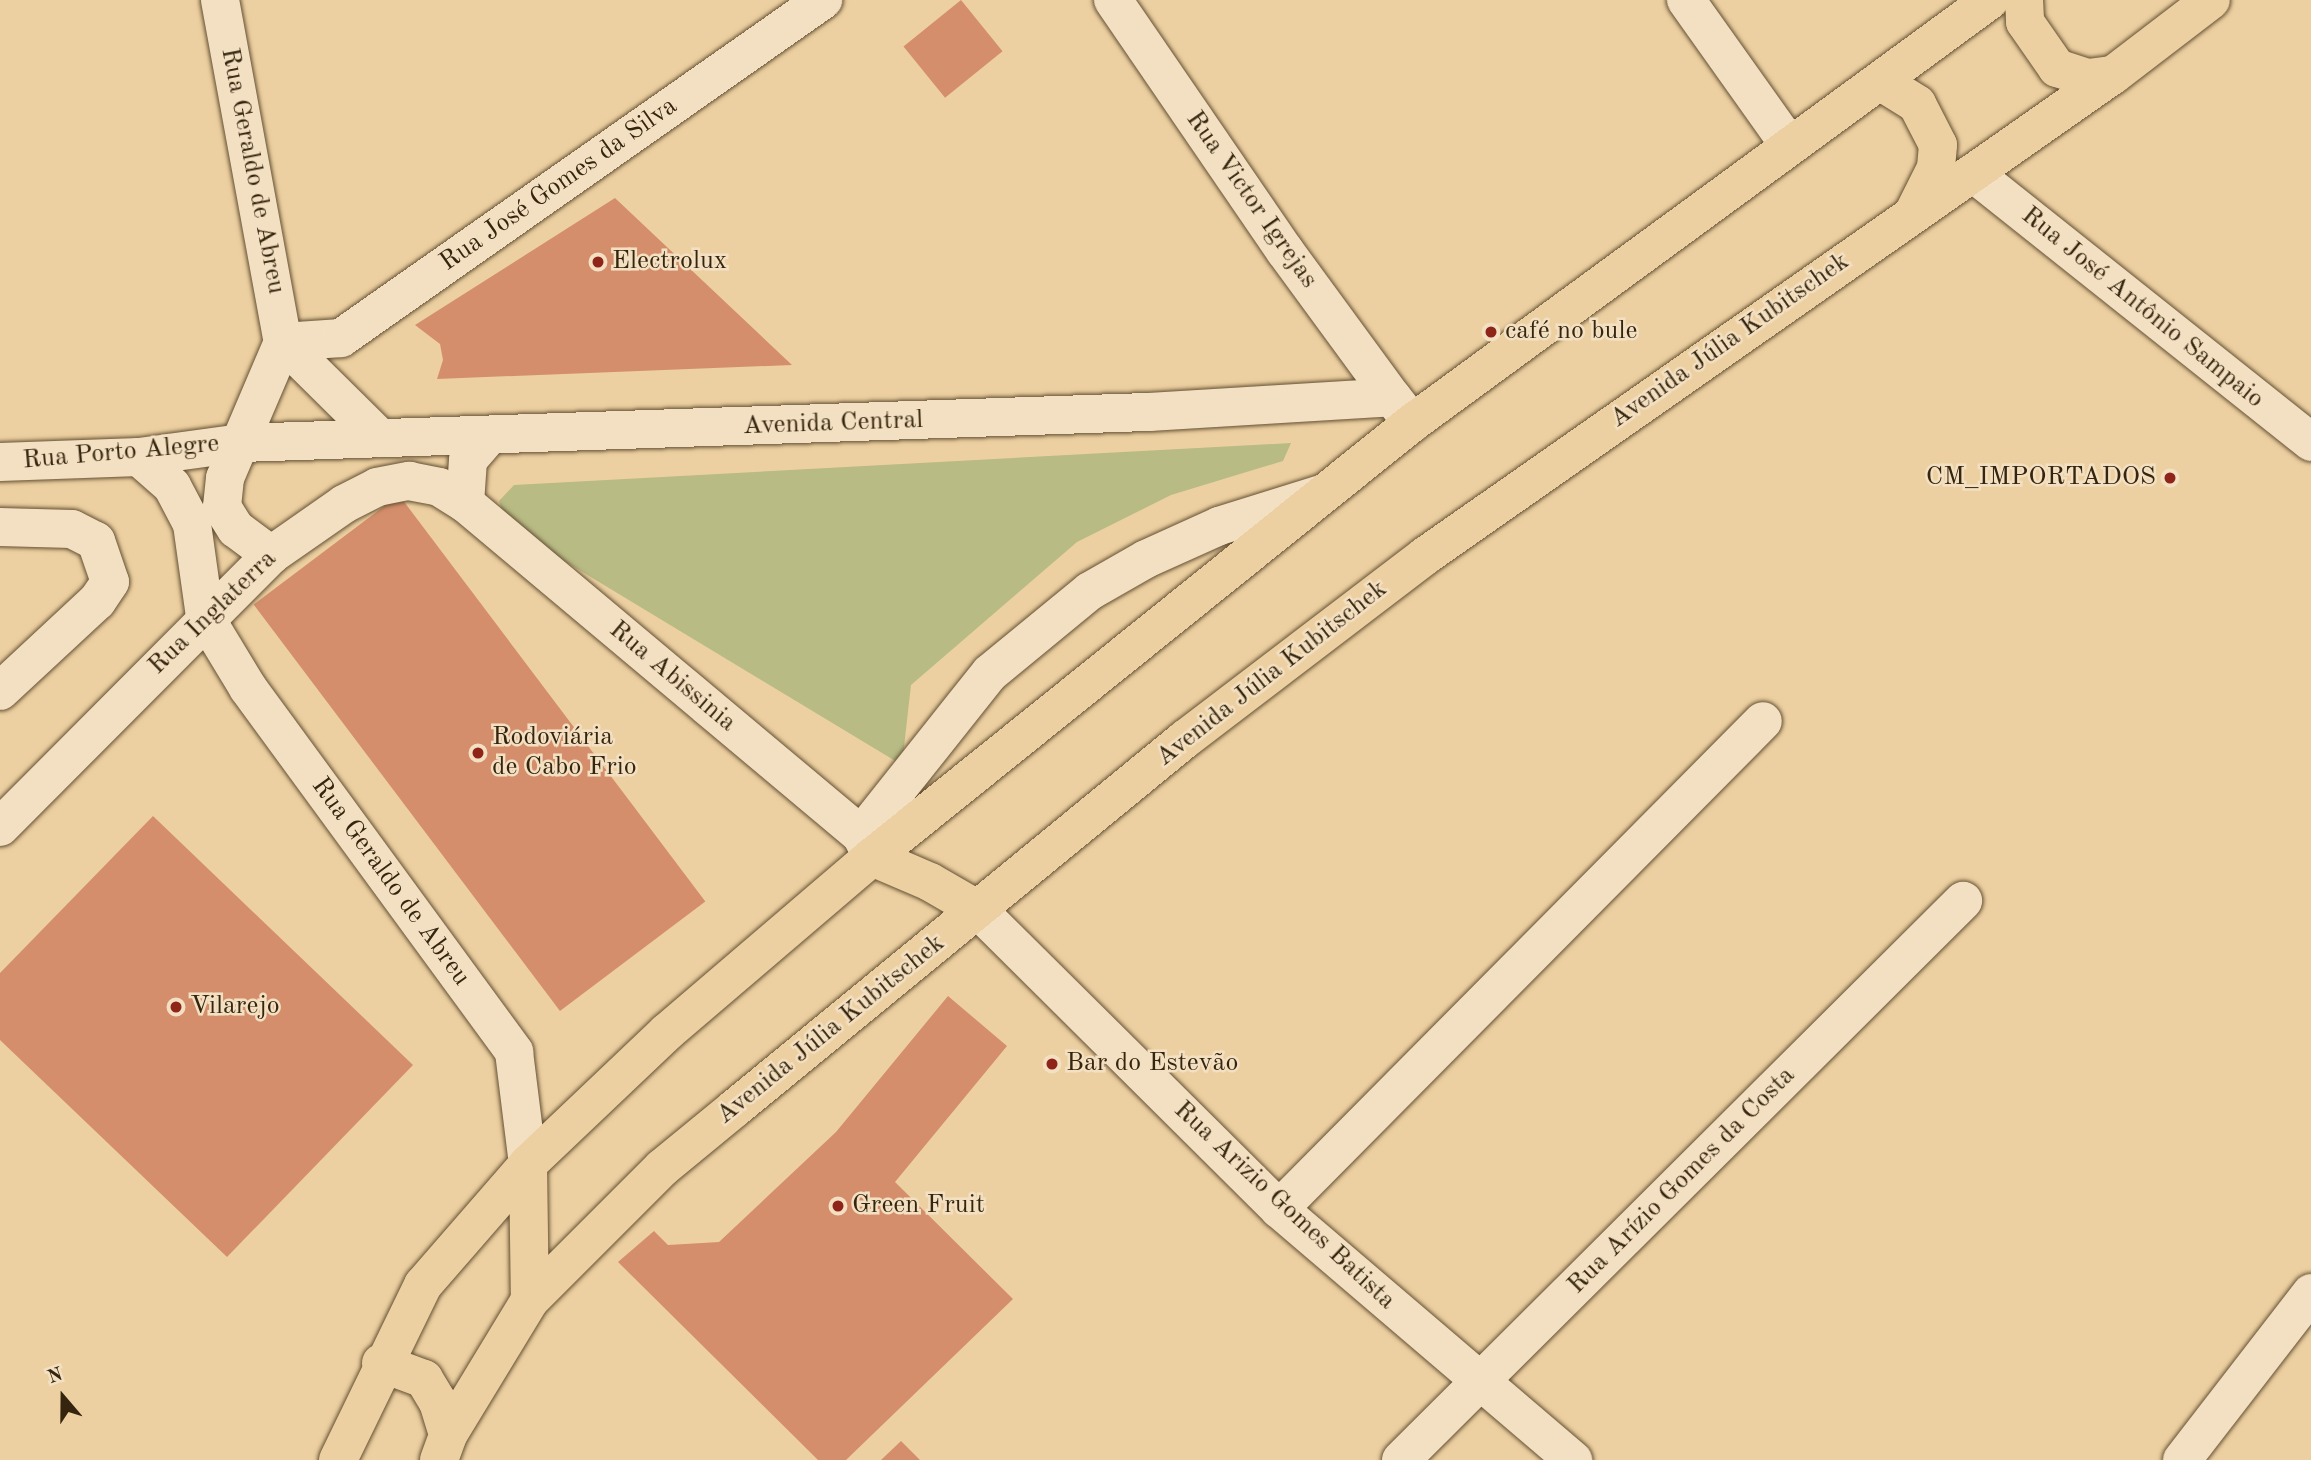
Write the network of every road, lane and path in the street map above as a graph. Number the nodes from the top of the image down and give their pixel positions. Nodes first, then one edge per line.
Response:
1 (220, 0) edge
2 (823, 0) edge
3 (1113, 0) edge
4 (1686, 0) edge
5 (1990, 0) edge
6 (2024, 0) edge
7 (2211, 0) edge
8 (2113, 75) junction
9 (1880, 81) junction
10 (1789, 145) junction
11 (1938, 145) junction
12 (1973, 173) junction
13 (1913, 214) junction
14 (284, 342) junction
15 (1402, 410) junction
16 (2304, 426) edge
17 (488, 437) junction
18 (380, 438) junction
19 (241, 443) junction
20 (139, 457) junction
21 (0, 462) edge
22 (1336, 489) junction
23 (465, 503) junction
24 (0, 527) edge
25 (271, 555) junction
26 (205, 617) junction
27 (0, 691) edge
28 (1763, 721) dead end
29 (0, 827) edge
30 (866, 846) junction
31 (1963, 901) dead end
32 (977, 909) junction
33 (528, 1164) junction
34 (1279, 1209) junction
35 (2311, 1293) edge
36 (530, 1300) junction
37 (382, 1363) junction
38 (1479, 1383) junction
39 (443, 1448) edge
40 (338, 1460) edge
41 (1401, 1460) edge
42 (1573, 1460) edge
43 (2182, 1460) edge

1 - 14 street, Rua Geraldo de Abreu
2 - 14 street, Rua José Gomes da Silva
3 - 15 street, Rua Victor Igrejas
4 - 10 street
5 - 9 main road
6 - 8 main road
7 - 8 main road, Avenida Júlia Kubitschek
8 - 12 main road, Avenida Júlia Kubitschek
9 - 10 main road
9 - 11 main road
10 - 15 main road
11 - 12 main road
11 - 13 main road
12 - 13 main road, Avenida Júlia Kubitschek
12 - 16 street, Rua José Antônio Sampaio
13 - 32 main road, Avenida Júlia Kubitschek
14 - 18 street
14 - 19 street
15 - 17 street, Avenida Central
15 - 22 main road
17 - 18 street, Avenida Central
17 - 23 street
18 - 19 street, Avenida Central
19 - 20 street, Rua Porto Alegre
19 - 25 street
20 - 21 street, Rua Porto Alegre
20 - 26 street
22 - 30 main road
22 - 30 street
23 - 25 street, Rua Inglaterra
23 - 30 street, Rua Abissinia
24 - 27 street
25 - 26 street, Rua Inglaterra
26 - 29 street, Rua Inglaterra
26 - 33 street, Rua Geraldo de Abreu
28 - 34 street
30 - 32 main road
30 - 33 main road
31 - 38 street, Rua Arízio Gomes da Costa
32 - 34 street, Rua Arizio Gomes Batista
32 - 36 main road, Avenida Júlia Kubitschek
33 - 36 main road
33 - 37 main road
34 - 38 street, Rua Arizio Gomes Batista
35 - 43 street
36 - 39 main road, Avenida Júlia Kubitschek
37 - 39 main road
37 - 40 main road
38 - 41 street, Rua Arízio Gomes da Costa
38 - 42 street, Rua Arizio Gomes Batista

